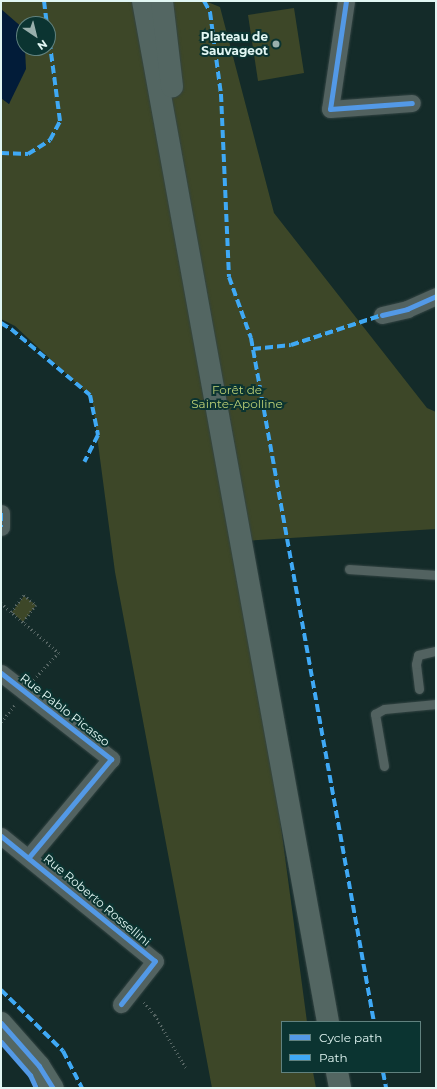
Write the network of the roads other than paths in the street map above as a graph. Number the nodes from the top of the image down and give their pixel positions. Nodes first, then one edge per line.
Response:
1 (346, 1) edge
2 (156, 2) edge
3 (412, 103) dead end
4 (436, 296) edge
5 (382, 315) dead end
6 (1, 513) edge
7 (1, 527) edge
8 (349, 569) dead end
9 (436, 575) edge
10 (436, 651) edge
11 (1, 673) edge
12 (419, 689) dead end
13 (436, 704) edge
14 (384, 766) dead end
15 (1, 836) edge
16 (29, 857) junction
17 (121, 1004) dead end
18 (328, 1021) edge
19 (1, 1023) edge
20 (337, 1073) edge
21 (53, 1088) edge
22 (340, 1088) edge

1 - 3 street
2 - 18 main road
4 - 5 street
6 - 7 street
8 - 9 lane
10 - 12 lane
11 - 16 street, Rue Pablo Picasso
13 - 14 lane
15 - 16 street, Rue Roberto Rossellini
16 - 17 street, Rue Roberto Rossellini
19 - 21 main road
20 - 22 main road

